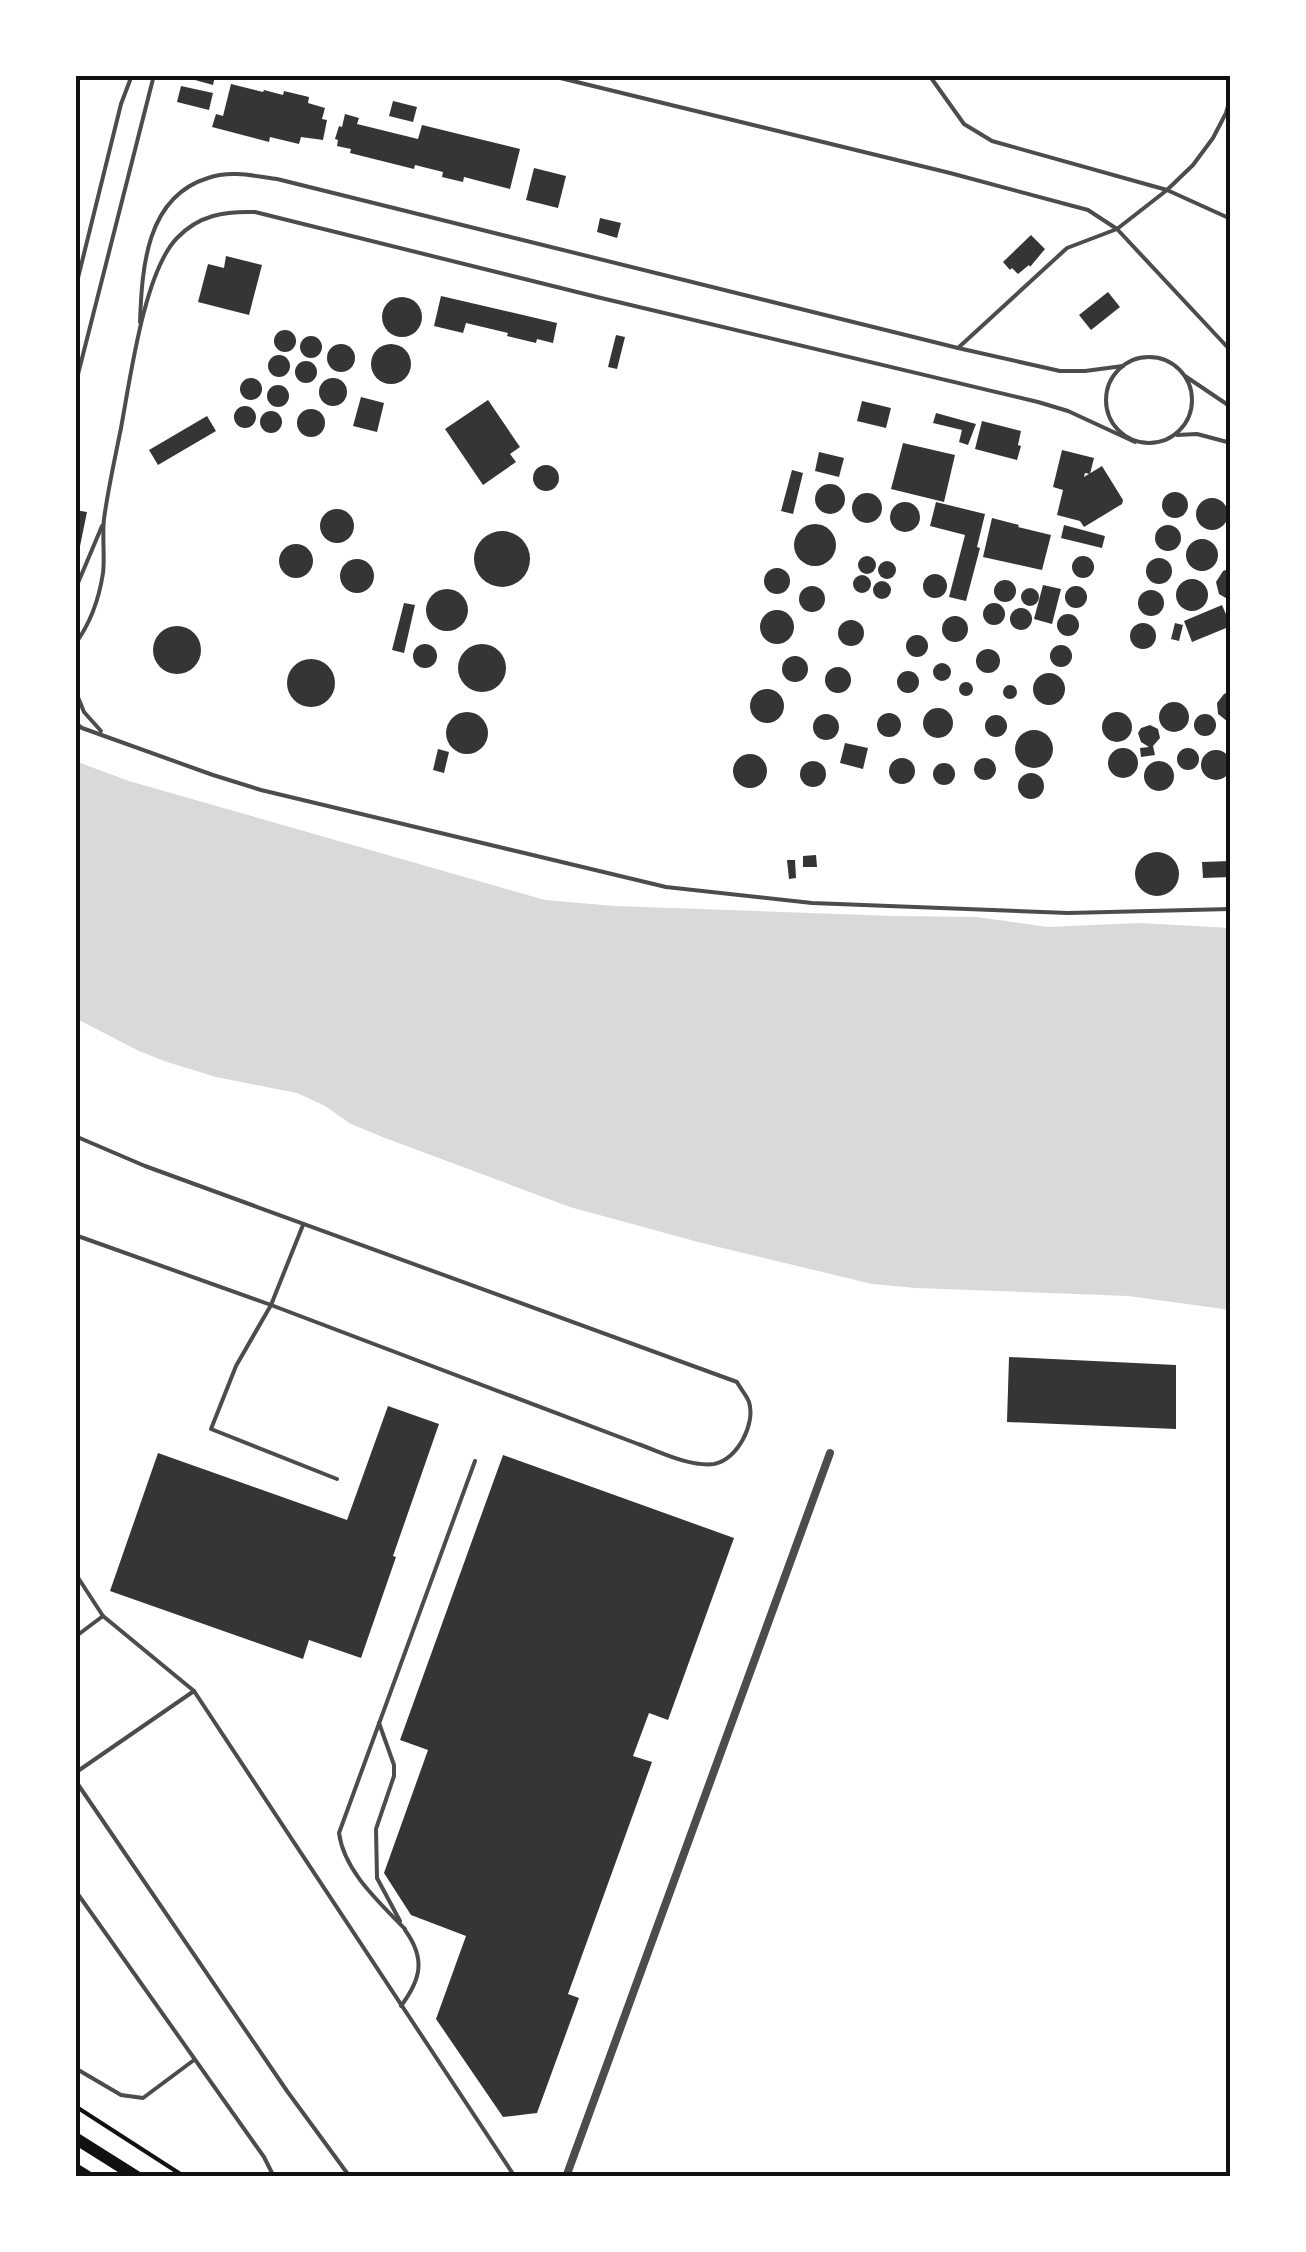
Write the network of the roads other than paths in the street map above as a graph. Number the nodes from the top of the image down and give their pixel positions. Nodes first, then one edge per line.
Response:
1 (132, 75) edge
2 (154, 75) edge
3 (548, 75) edge
4 (929, 75) edge
5 (1231, 95) edge
6 (1167, 190) junction
7 (1231, 218) edge
8 (1116, 229) junction
9 (75, 290) edge
10 (139, 332) junction
11 (958, 348) junction
12 (1231, 350) edge
13 (1123, 366) junction
14 (1185, 376) junction
15 (75, 386) edge
16 (1231, 407) edge
17 (1176, 434) junction
18 (1136, 442) junction
19 (1231, 444) edge
20 (104, 522) junction
21 (75, 590) edge
22 (75, 644) edge
23 (75, 690) edge
24 (75, 723) edge
25 (104, 734) junction
26 (1231, 908) edge
27 (75, 1136) edge
28 (304, 1224) junction
29 (75, 1235) edge
30 (271, 1306) junction
31 (830, 1453) dead end
32 (475, 1461) dead end
33 (337, 1479) dead end
34 (75, 1574) edge
35 (103, 1616) junction
36 (75, 1637) edge
37 (194, 1691) junction
38 (380, 1723) junction
39 (75, 1776) edge
40 (75, 1890) edge
41 (404, 1929) junction
42 (400, 2006) junction
43 (194, 2060) junction
44 (75, 2068) edge
45 (75, 2138) edge
46 (75, 2169) edge
47 (88, 2177) edge
48 (137, 2177) edge
49 (274, 2177) edge
50 (350, 2177) edge
51 (515, 2177) edge
52 (566, 2177) edge

1 - 9 lane
2 - 15 lane
3 - 8 lane
4 - 6 lane
5 - 6 lane
6 - 7 lane
6 - 8 lane
8 - 11 lane
8 - 12 lane
10 - 11 lane
10 - 18 lane
10 - 20 lane
11 - 13 lane
13 - 14 lane
13 - 18 lane
14 - 16 lane
14 - 17 lane
17 - 18 lane
17 - 19 lane
20 - 21 lane
20 - 22 lane
23 - 25 lane
24 - 25 lane
25 - 26 lane
27 - 28 lane
28 - 30 lane
28 - 30 lane
29 - 30 lane
30 - 33 lane
31 - 52 street
32 - 38 lane
34 - 35 lane
35 - 36 lane
35 - 37 lane
37 - 39 lane
37 - 42 lane
38 - 41 lane
38 - 41 lane
39 - 50 lane
40 - 43 lane
41 - 42 lane
42 - 51 lane
43 - 44 lane
43 - 49 lane
45 - 48 main road
46 - 47 main road

